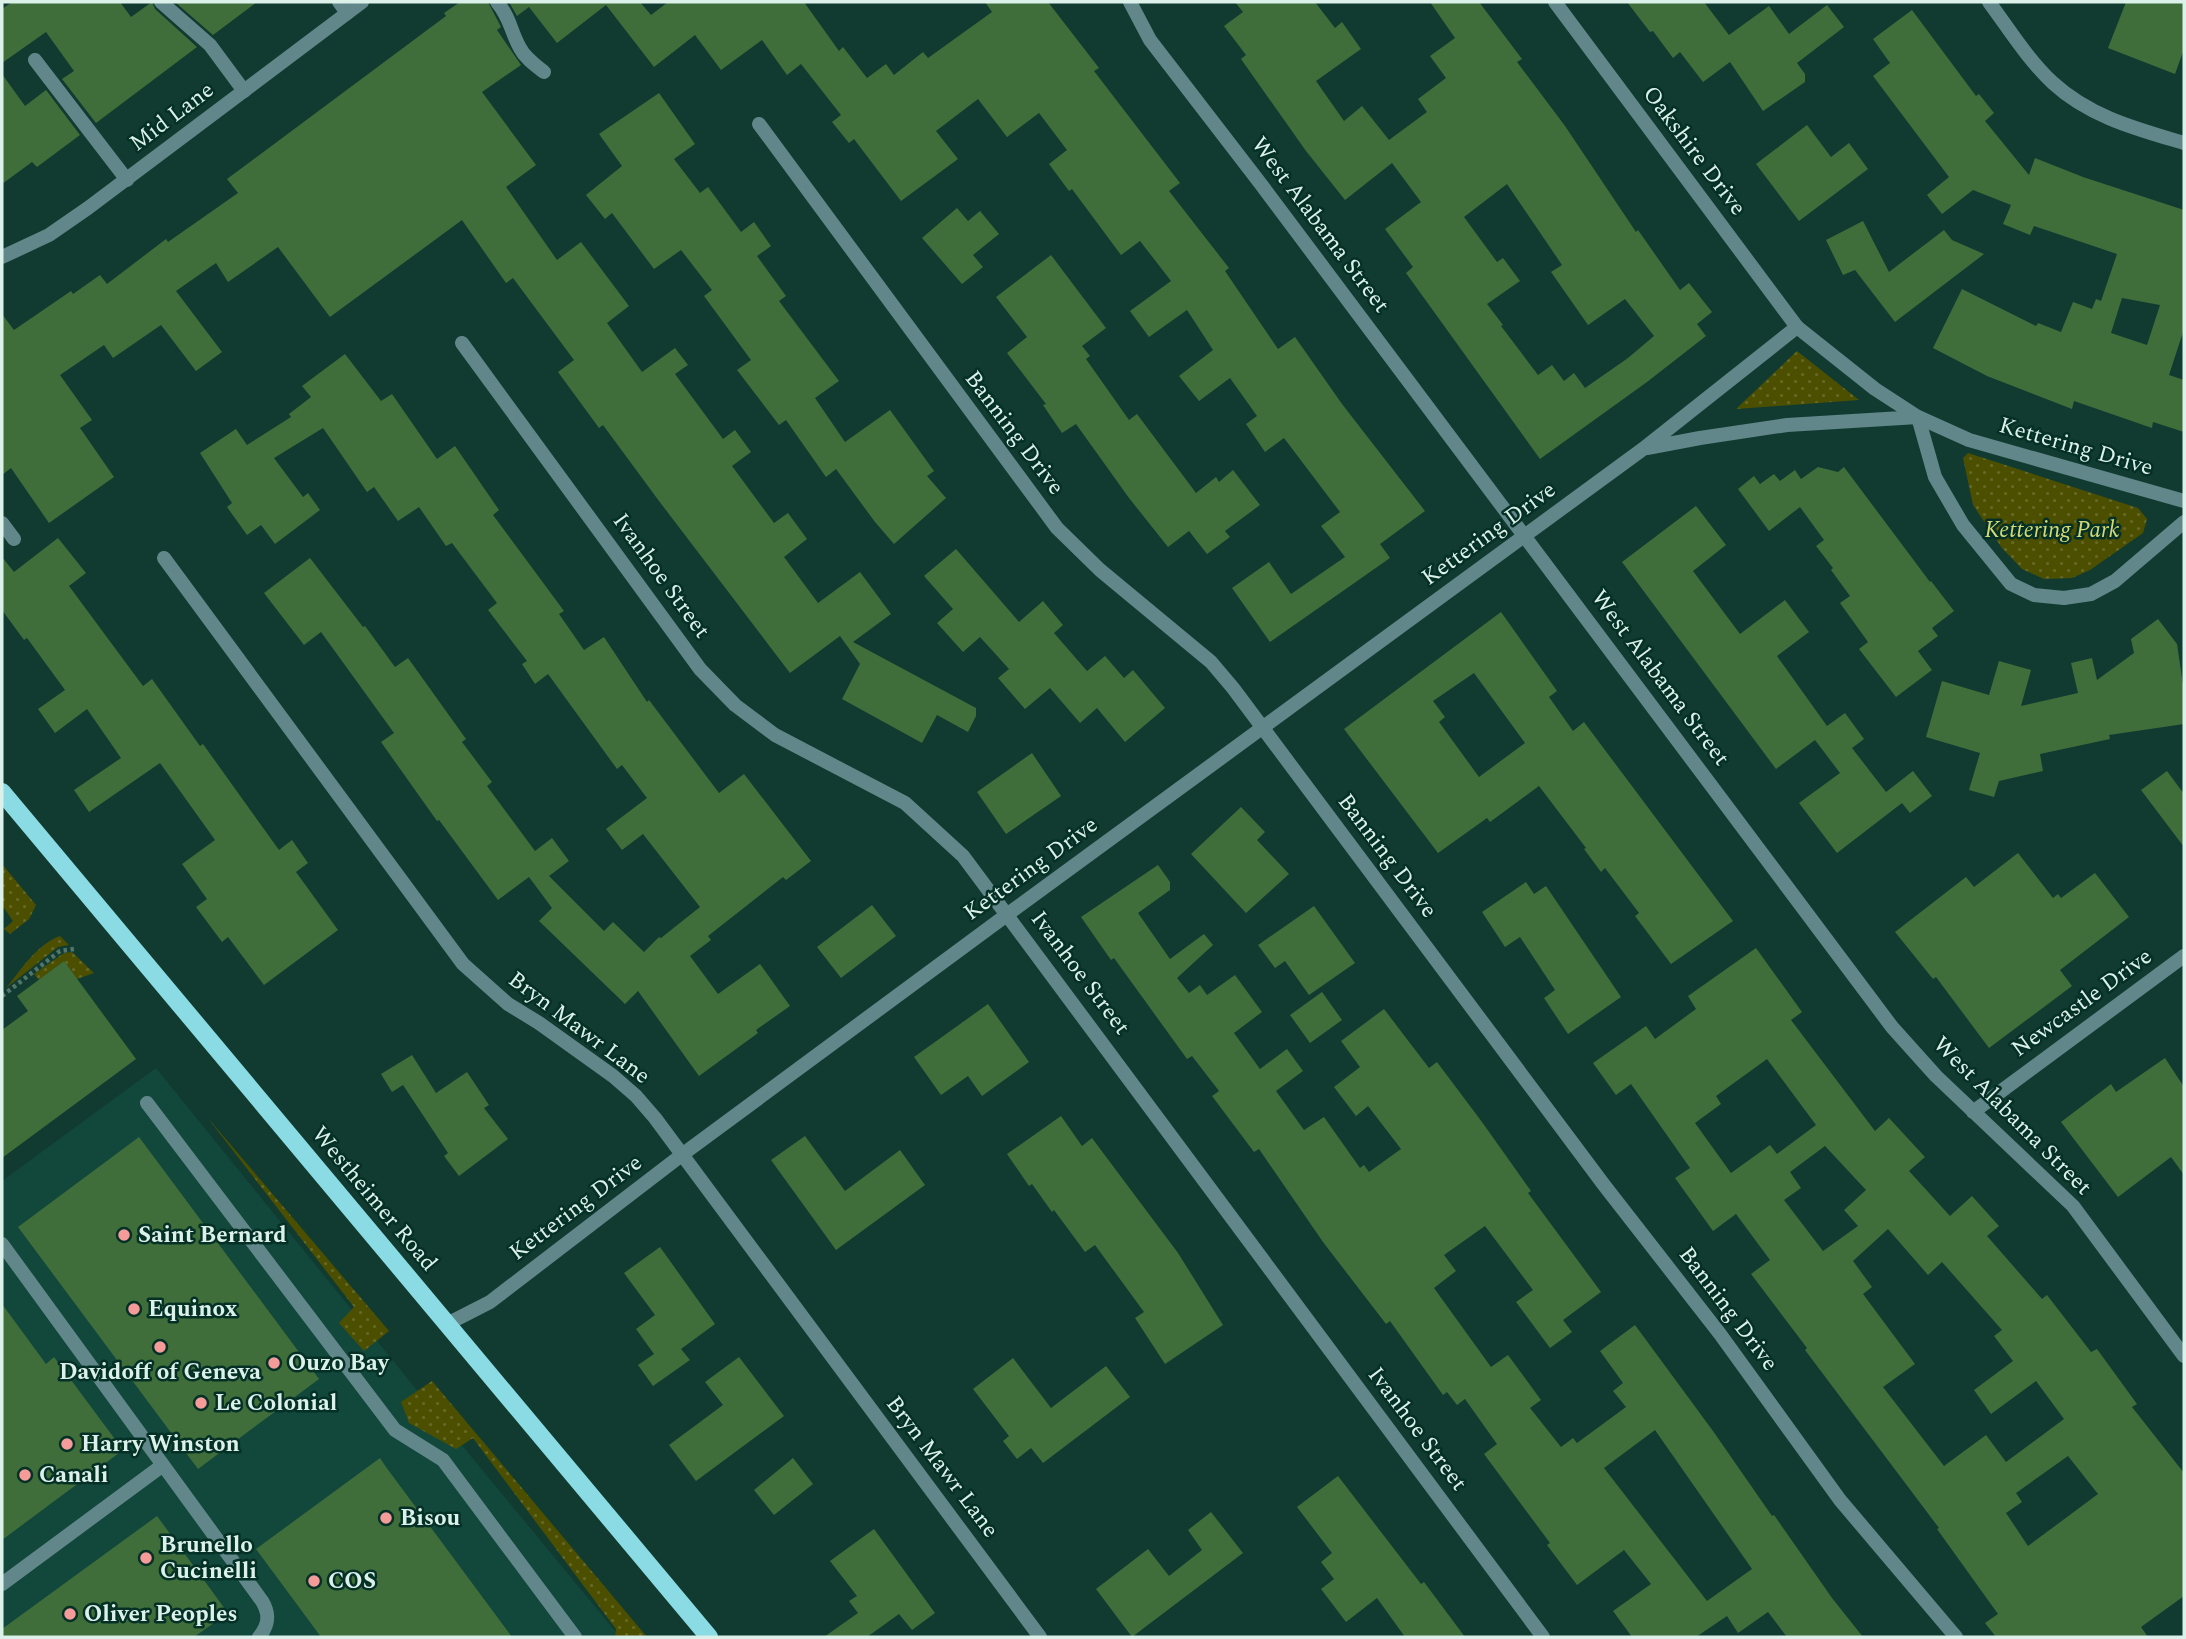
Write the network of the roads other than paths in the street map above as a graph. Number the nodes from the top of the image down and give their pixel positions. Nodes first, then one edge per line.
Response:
1 (161, 2) edge
2 (362, 2) edge
3 (497, 2) edge
4 (1130, 2) edge
5 (1555, 2) edge
6 (1989, 2) edge
7 (343, 7) edge
8 (35, 60) dead end
9 (544, 72) dead end
10 (244, 91) junction
11 (759, 124) dead end
12 (2184, 143) edge
13 (127, 180) junction
14 (2, 257) edge
15 (1797, 327) junction
16 (462, 343) dead end
17 (1918, 417) junction
18 (1643, 449) junction
19 (2184, 501) edge
20 (2, 523) edge
21 (2184, 523) edge
22 (1524, 536) junction
23 (14, 539) dead end
24 (164, 558) dead end
25 (1263, 729) junction
26 (2, 792) edge
27 (1007, 914) junction
28 (2184, 956) edge
29 (147, 1103) dead end
30 (1973, 1112) junction
31 (683, 1154) junction
32 (2, 1244) edge
33 (447, 1324) junction
34 (2184, 1356) edge
35 (163, 1465) junction
36 (2, 1584) edge
37 (259, 1637) edge
38 (575, 1637) edge
39 (709, 1637) edge
40 (1040, 1637) edge
41 (1543, 1637) edge
42 (1956, 1637) edge

1 - 10 street
2 - 7 street, Mid Lane
3 - 9 street
4 - 22 street, West Alabama Street
5 - 15 street, Oakshire Drive
6 - 12 street
7 - 10 street, Mid Lane
8 - 13 street
10 - 13 street, Mid Lane
11 - 25 street, Banning Drive
13 - 14 street, Mid Lane
15 - 17 street, Kettering Drive
15 - 18 street, Kettering Drive
16 - 27 street, Ivanhoe Street
17 - 18 street, Kettering Drive
17 - 19 street, Kettering Drive
17 - 21 street
18 - 22 street, Kettering Drive
20 - 23 street
22 - 25 street, Kettering Drive
22 - 30 street, West Alabama Street
24 - 31 street, Bryn Mawr Lane
25 - 27 street, Kettering Drive
25 - 42 street, Banning Drive
26 - 33 main road, Westheimer Road
27 - 31 street, Kettering Drive
27 - 41 street, Ivanhoe Street
28 - 30 street, Newcastle Drive
29 - 38 street
30 - 34 street, West Alabama Street
31 - 33 street, Kettering Drive
31 - 40 street, Bryn Mawr Lane
32 - 35 street
33 - 39 main road, Westheimer Road
35 - 36 street
35 - 37 street

